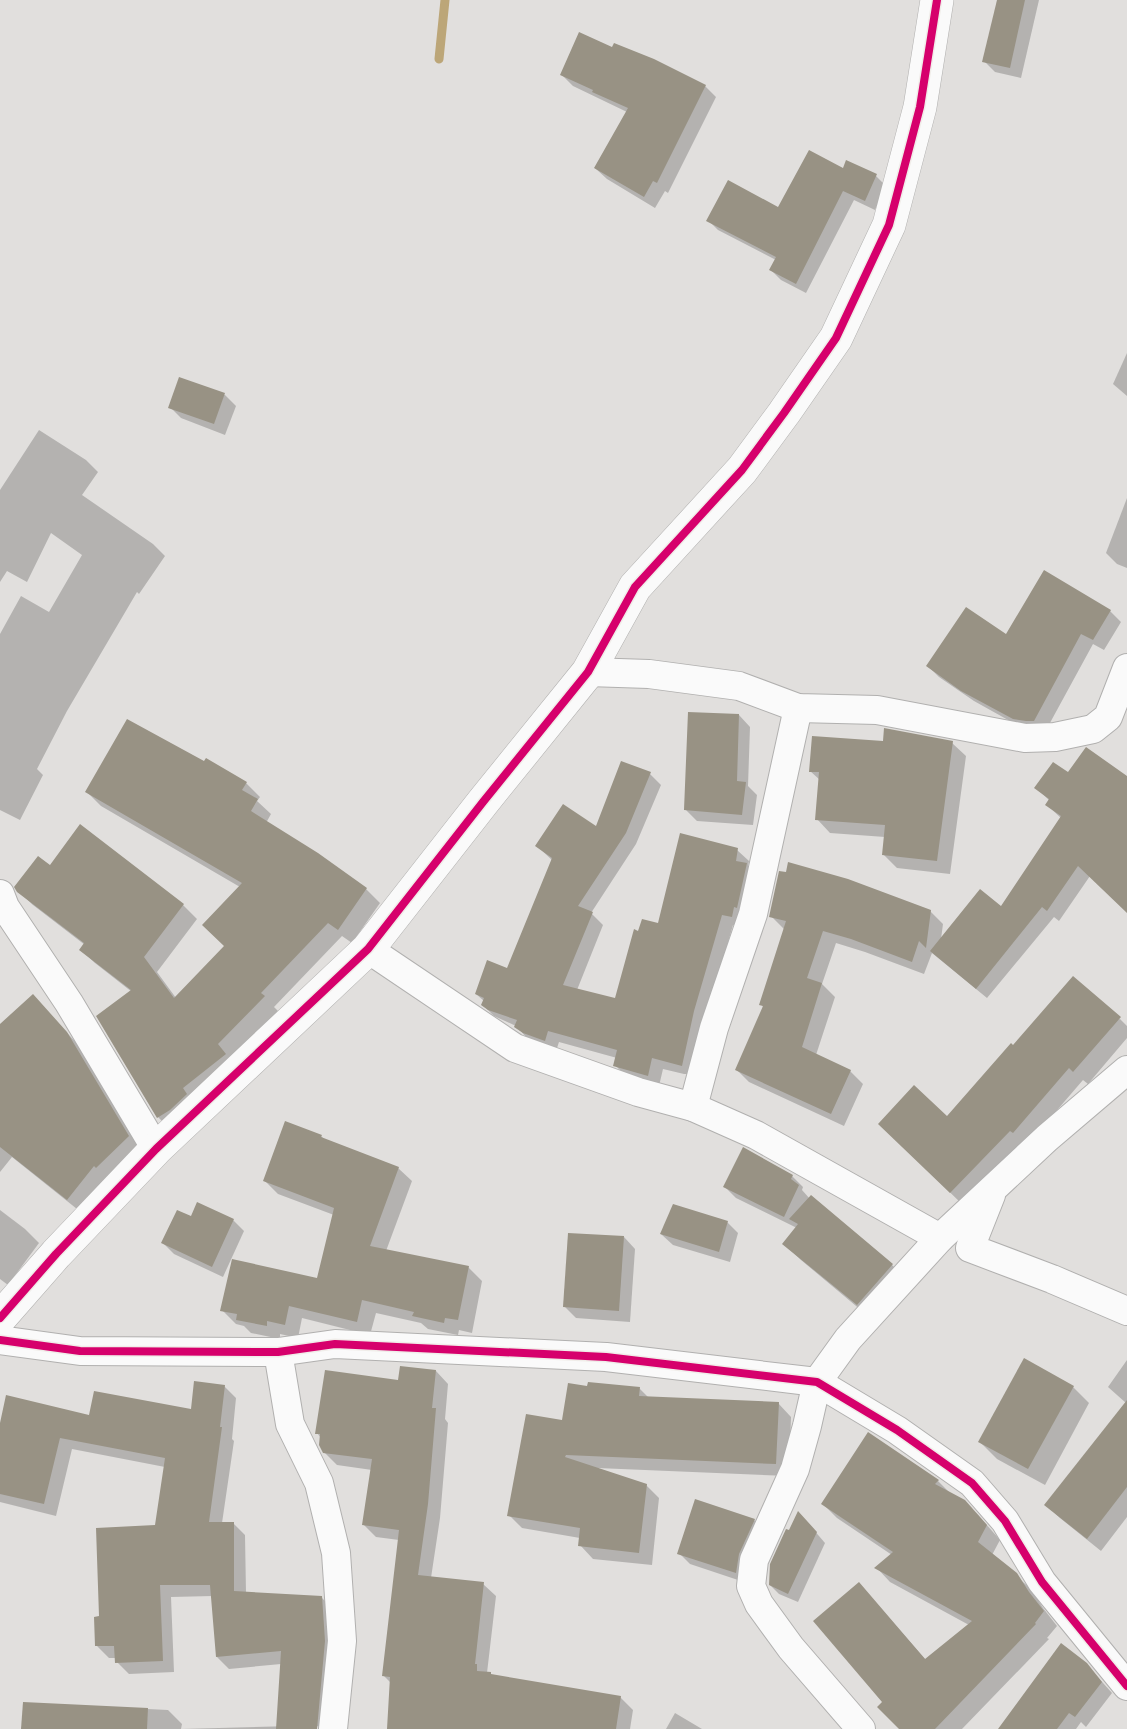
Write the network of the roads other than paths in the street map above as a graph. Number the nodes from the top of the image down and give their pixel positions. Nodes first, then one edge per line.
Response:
1 (937, 0) edge
2 (1127, 668) edge
3 (588, 672) junction
4 (798, 708) junction
5 (2, 906) edge
6 (368, 949) junction
7 (1127, 1070) edge
8 (693, 1107) junction
9 (156, 1149) junction
10 (994, 1188) junction
11 (940, 1238) junction
12 (1127, 1311) edge
13 (0, 1318) edge
14 (0, 1340) edge
15 (278, 1352) junction
16 (817, 1382) junction
17 (1127, 1686) edge
18 (333, 1729) edge
19 (861, 1729) edge

1 - 3 street
2 - 4 street
3 - 4 street
3 - 6 street
4 - 8 street
5 - 9 street
6 - 8 street
6 - 9 street
7 - 10 street
8 - 11 street
9 - 13 street
10 - 11 street
10 - 12 street
11 - 16 street
14 - 15 street
15 - 16 street
15 - 18 street
16 - 17 street
16 - 19 street

